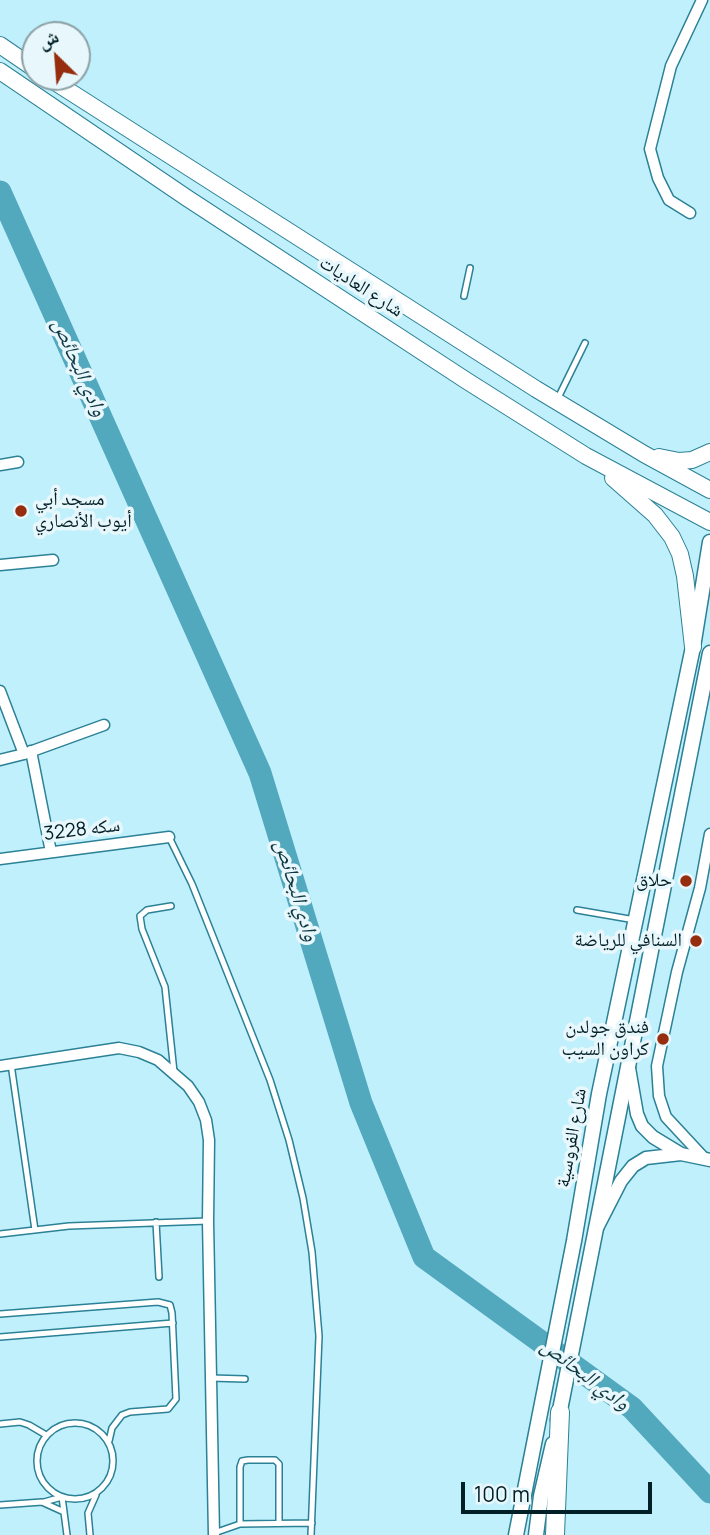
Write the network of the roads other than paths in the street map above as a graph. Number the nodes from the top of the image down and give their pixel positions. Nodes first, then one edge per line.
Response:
1 (702, 0) edge
2 (0, 45) edge
3 (21, 59) edge
4 (0, 71) edge
5 (67, 91) edge
6 (690, 213) dead end
7 (470, 268) dead end
8 (464, 296) dead end
9 (584, 342) dead end
10 (556, 401) junction
11 (710, 452) edge
12 (644, 454) junction
13 (586, 456) junction
14 (18, 462) dead end
15 (0, 465) edge
16 (710, 490) edge
17 (710, 522) edge
18 (710, 542) edge
19 (54, 560) dead end
20 (0, 565) edge
21 (693, 647) junction
22 (710, 653) edge
23 (0, 691) edge
24 (104, 725) dead end
25 (28, 753) junction
26 (0, 760) edge
27 (710, 834) edge
28 (169, 836) joint
29 (51, 852) junction
30 (0, 859) edge
31 (705, 889) edge
32 (172, 906) dead end
33 (577, 910) dead end
34 (635, 920) junction
35 (5, 1065) edge
36 (629, 1067) junction
37 (174, 1072) junction
38 (681, 1154) junction
39 (708, 1159) edge
40 (208, 1221) junction
41 (156, 1222) junction
42 (598, 1226) junction
43 (35, 1230) junction
44 (0, 1234) edge
45 (159, 1277) dead end
46 (0, 1314) edge
47 (173, 1323) junction
48 (0, 1337) edge
49 (211, 1378) junction
50 (245, 1379) dead end
51 (560, 1412) junction
52 (0, 1424) edge
53 (46, 1435) junction
54 (109, 1441) junction
55 (98, 1492) junction
56 (62, 1497) junction
57 (42, 1502) junction
58 (0, 1505) edge
59 (64, 1512) junction
60 (279, 1523) junction
61 (312, 1523) junction
62 (240, 1524) junction
63 (214, 1534) edge
64 (67, 1535) edge
65 (90, 1535) edge
66 (311, 1535) edge
67 (516, 1535) edge
68 (536, 1535) edge
69 (555, 1535) edge

1 - 6 street
2 - 3 main road
4 - 13 main road, شارع العاديات
5 - 10 main road, شارع العاديات
7 - 8 lane
9 - 10 lane
10 - 12 main road, شارع العاديات
11 - 12 main road
12 - 16 main road, شارع العاديات
13 - 17 main road, شارع العاديات
13 - 21 main road
14 - 15 street
18 - 21 main road, شارع الفروسية
19 - 20 street
21 - 34 main road, شارع الفروسية
22 - 36 main road
23 - 25 street
24 - 25 street
25 - 26 street
25 - 29 street
27 - 31 street
28 - 29 street, سكه 3228
28 - 61 lane
29 - 30 street, سكه 3228
31 - 39 street
32 - 37 lane
33 - 34 lane
34 - 67 main road, شارع الفروسية
35 - 37 street
35 - 43 lane
36 - 38 street
36 - 42 main road
37 - 40 street
38 - 39 street
38 - 42 street
40 - 41 lane
40 - 49 street
41 - 43 lane
41 - 45 lane
42 - 51 main road
43 - 44 lane
46 - 47 lane
47 - 48 lane
47 - 54 lane
49 - 50 lane
49 - 63 street
51 - 68 main road
51 - 69 highway
52 - 53 lane
53 - 54 lane
53 - 56 lane
54 - 55 lane
55 - 56 lane
55 - 65 lane
56 - 57 lane
56 - 59 lane
57 - 58 lane
57 - 59 lane
59 - 64 lane
60 - 61 lane
60 - 62 lane
60 - 62 lane
61 - 66 lane
62 - 63 lane

